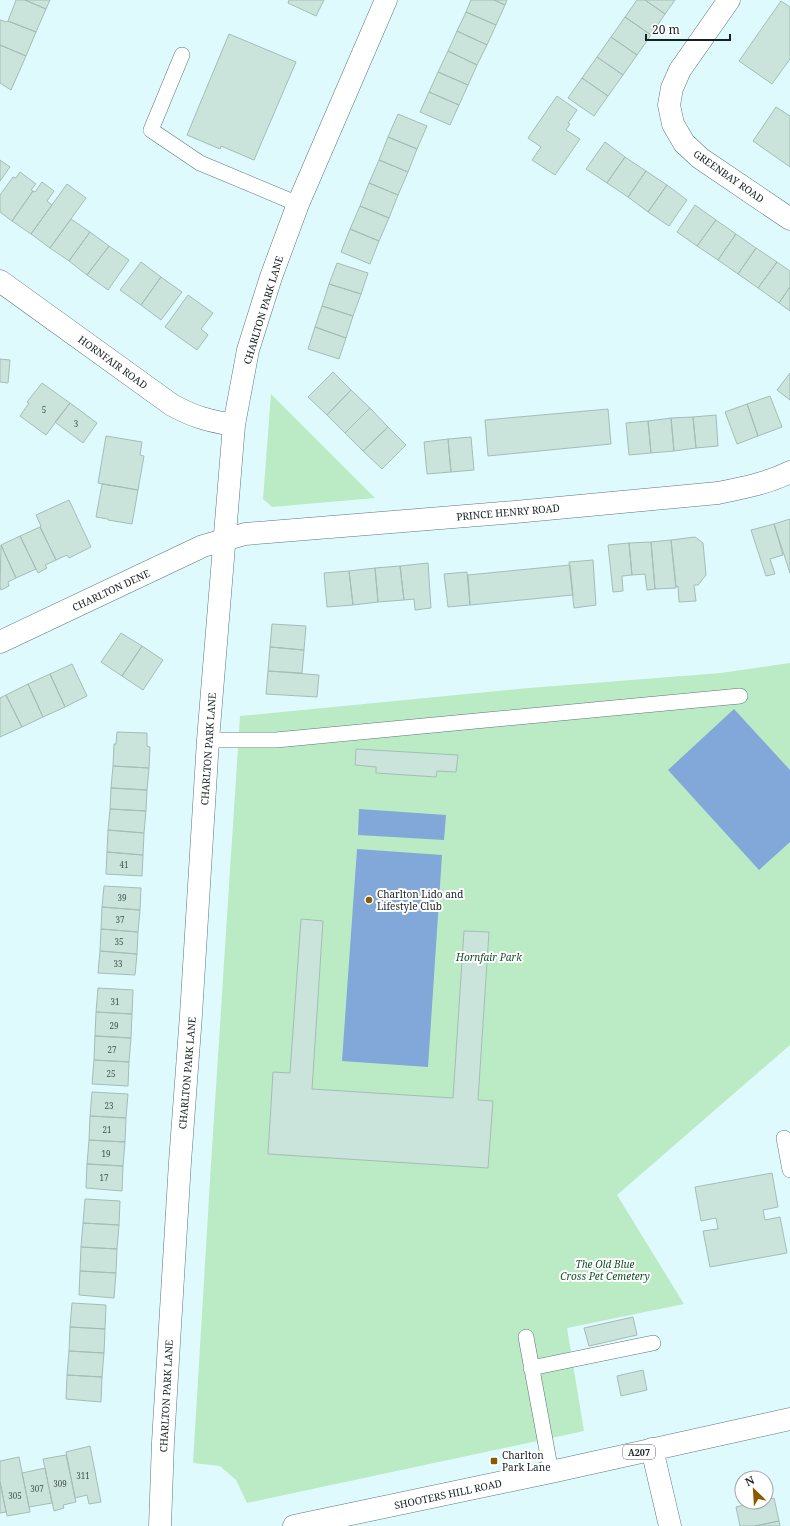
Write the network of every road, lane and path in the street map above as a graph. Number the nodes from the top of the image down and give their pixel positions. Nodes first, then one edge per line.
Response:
1 (386, 0) edge
2 (729, 0) edge
3 (182, 56) dead end
4 (298, 204) junction
5 (790, 219) edge
6 (0, 281) edge
7 (234, 425) junction
8 (790, 472) edge
9 (224, 540) junction
10 (0, 642) edge
11 (740, 696) dead end
12 (208, 740) junction
13 (784, 1138) dead end
14 (790, 1170) edge
15 (526, 1337) dead end
16 (653, 1344) dead end
17 (531, 1368) junction
18 (790, 1419) edge
19 (652, 1449) junction
20 (551, 1472) junction
21 (160, 1526) edge
22 (294, 1526) edge
23 (670, 1526) edge

1 - 4 street, CHARLTON PARK LANE
2 - 5 street, GREENBAY ROAD
3 - 4 lane
4 - 7 street, CHARLTON PARK LANE
6 - 7 street, HORNFAIR ROAD
7 - 9 street, CHARLTON PARK LANE
8 - 9 street, PRINCE HENRY ROAD
9 - 10 street, CHARLTON DENE
9 - 12 street, CHARLTON PARK LANE
11 - 12 lane
12 - 21 street, CHARLTON PARK LANE
13 - 14 lane
15 - 17 lane
16 - 17 lane
17 - 20 lane
18 - 19 street, SHOOTERS HILL ROAD / A207
19 - 20 street, SHOOTERS HILL ROAD / A207
19 - 23 street
20 - 22 street, SHOOTERS HILL ROAD / A207

